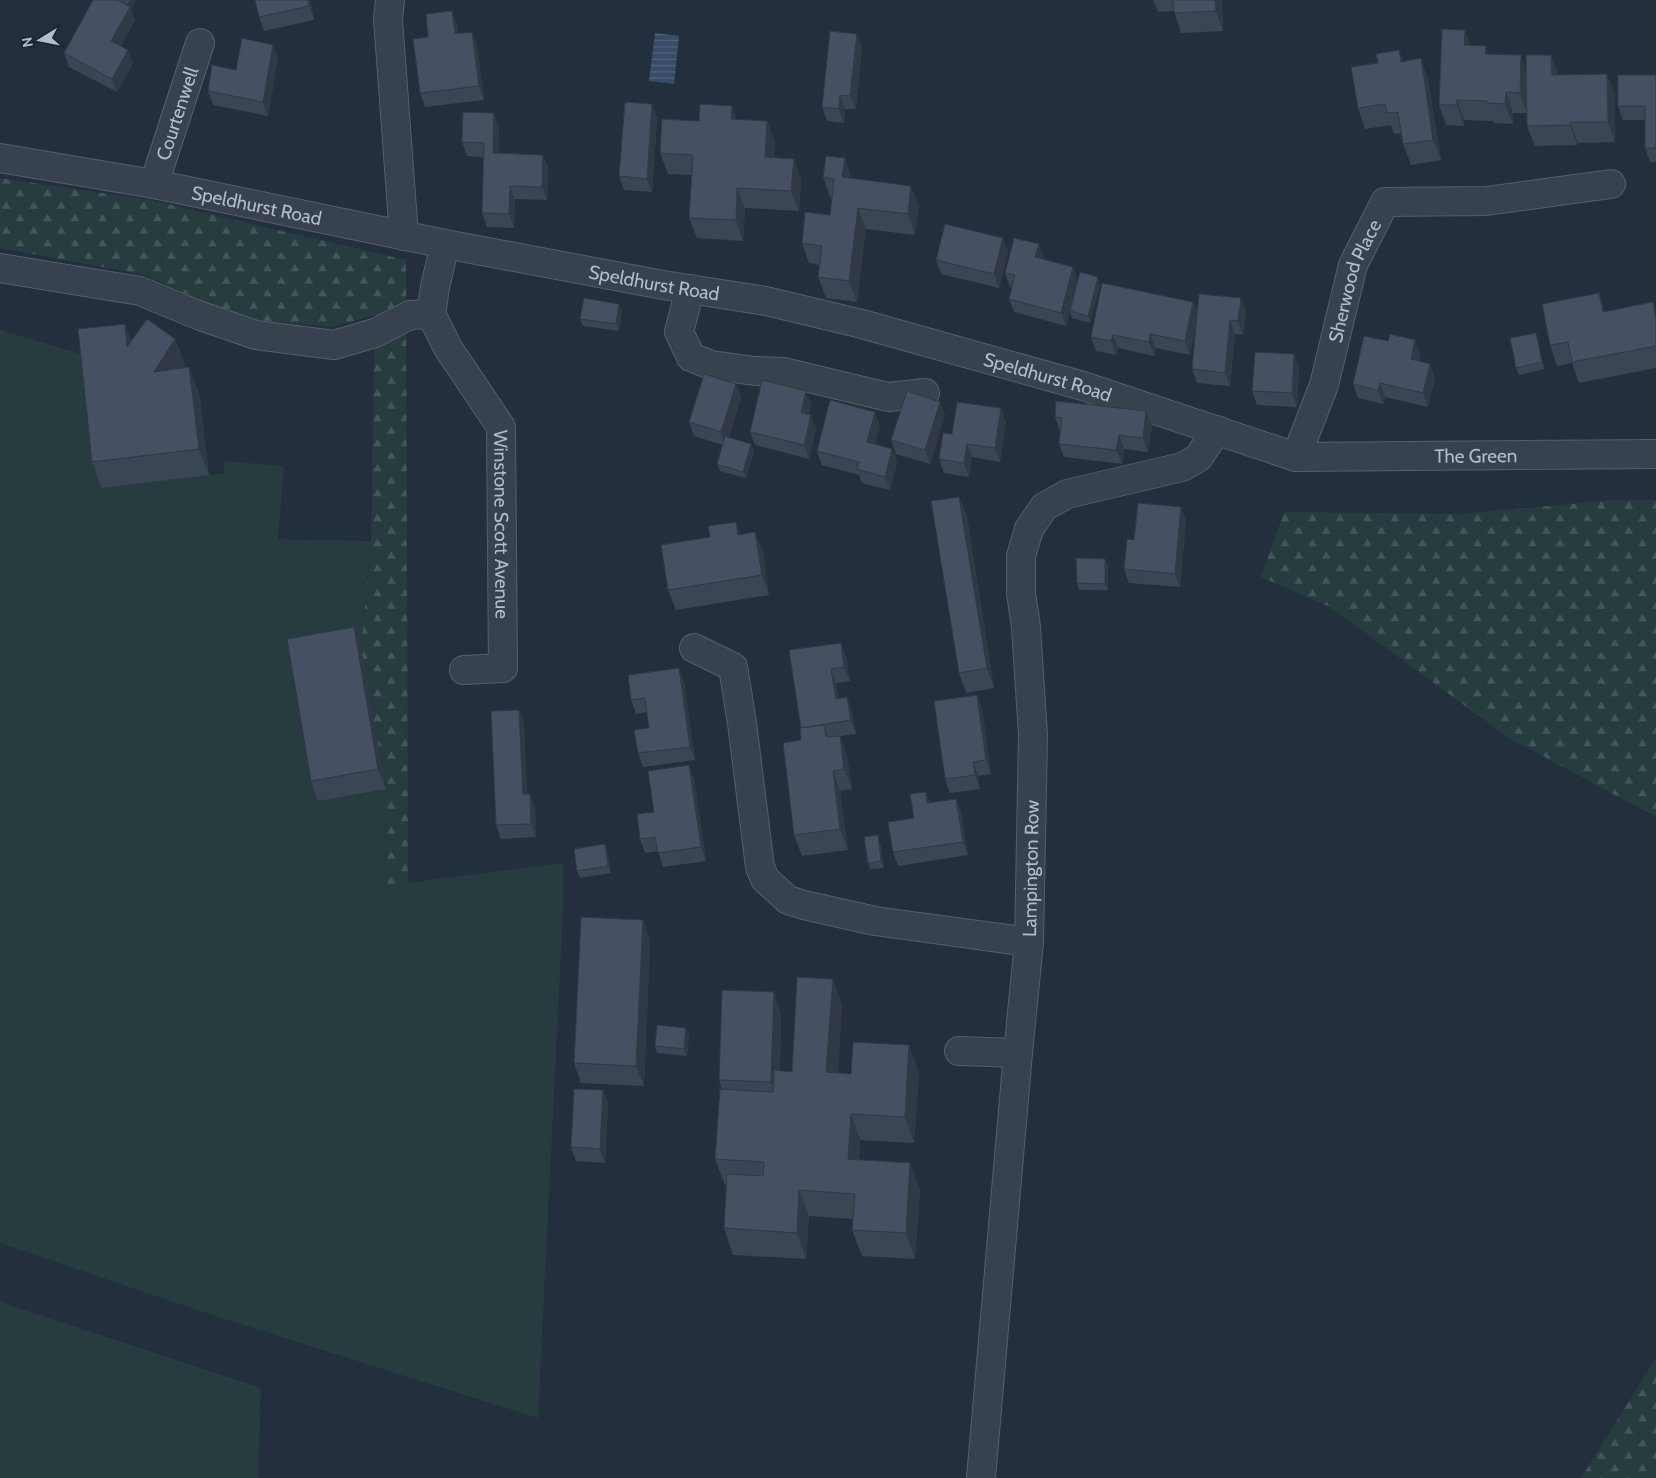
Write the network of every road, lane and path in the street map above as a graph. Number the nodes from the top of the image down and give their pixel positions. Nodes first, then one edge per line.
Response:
1 (390, 0) edge
2 (200, 43) dead end
3 (0, 158) edge
4 (154, 184) junction
5 (1611, 184) dead end
6 (404, 236) junction
7 (445, 244) junction
8 (0, 268) edge
9 (690, 289) junction
10 (431, 314) junction
11 (925, 393) dead end
12 (1216, 430) junction
13 (1656, 454) edge
14 (1296, 457) junction
15 (694, 648) dead end
16 (464, 670) dead end
17 (1029, 942) junction
18 (958, 1051) dead end
19 (1018, 1054) junction
20 (981, 1478) edge

1 - 6 street
2 - 4 street, Courtenwell
3 - 4 street, Speldhurst Road
4 - 6 street, Speldhurst Road
5 - 14 street, Sherwood Place
6 - 7 street, Speldhurst Road
7 - 9 street, Speldhurst Road
7 - 10 street
8 - 10 street
9 - 11 street
9 - 12 street, Speldhurst Road
10 - 16 street, Winstone Scott Avenue
12 - 14 street, Speldhurst Road
12 - 17 street, Lampington Row
13 - 14 street, The Green
15 - 17 street, Lampington Row
17 - 19 street
18 - 19 street
19 - 20 street

